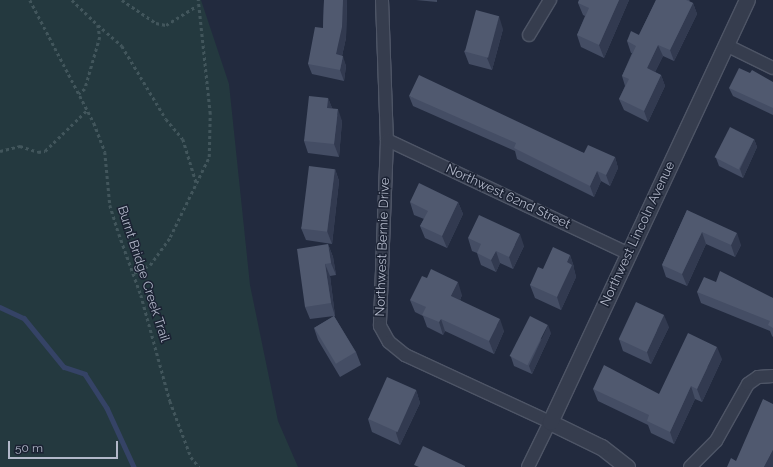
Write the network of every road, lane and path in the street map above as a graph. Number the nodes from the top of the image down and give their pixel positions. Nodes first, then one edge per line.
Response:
1 (30, 0) edge
2 (72, 0) edge
3 (122, 0) edge
4 (198, 0) edge
5 (382, 0) edge
6 (550, 0) edge
7 (747, 0) edge
8 (196, 6) junction
9 (98, 25) junction
10 (529, 35) dead end
11 (726, 45) junction
12 (773, 68) edge
13 (79, 94) junction
14 (88, 110) junction
15 (387, 140) junction
16 (0, 151) edge
17 (198, 186) junction
18 (629, 254) junction
19 (134, 273) junction
20 (773, 376) edge
21 (550, 422) junction
22 (199, 467) edge
23 (528, 467) edge
24 (627, 467) edge
25 (690, 467) edge

1 - 13 path, Burnt Bridge Creek Trail
2 - 9 path
3 - 8 path
4 - 8 path
5 - 15 street, Northwest Bernie Drive
6 - 10 street
7 - 11 street, Northwest Lincoln Avenue
8 - 17 path
9 - 13 path
9 - 17 path
11 - 12 street
11 - 18 street, Northwest Lincoln Avenue
13 - 14 path, Burnt Bridge Creek Trail
14 - 16 path
14 - 19 path, Burnt Bridge Creek Trail
15 - 18 street, Northwest 62nd Street
15 - 21 street, Northwest Bernie Drive
17 - 19 path
18 - 21 street, Northwest Lincoln Avenue
19 - 22 path, Burnt Bridge Creek Trail
20 - 25 street
21 - 23 street, Northwest Lincoln Avenue
21 - 24 street, Northwest Bernie Drive

